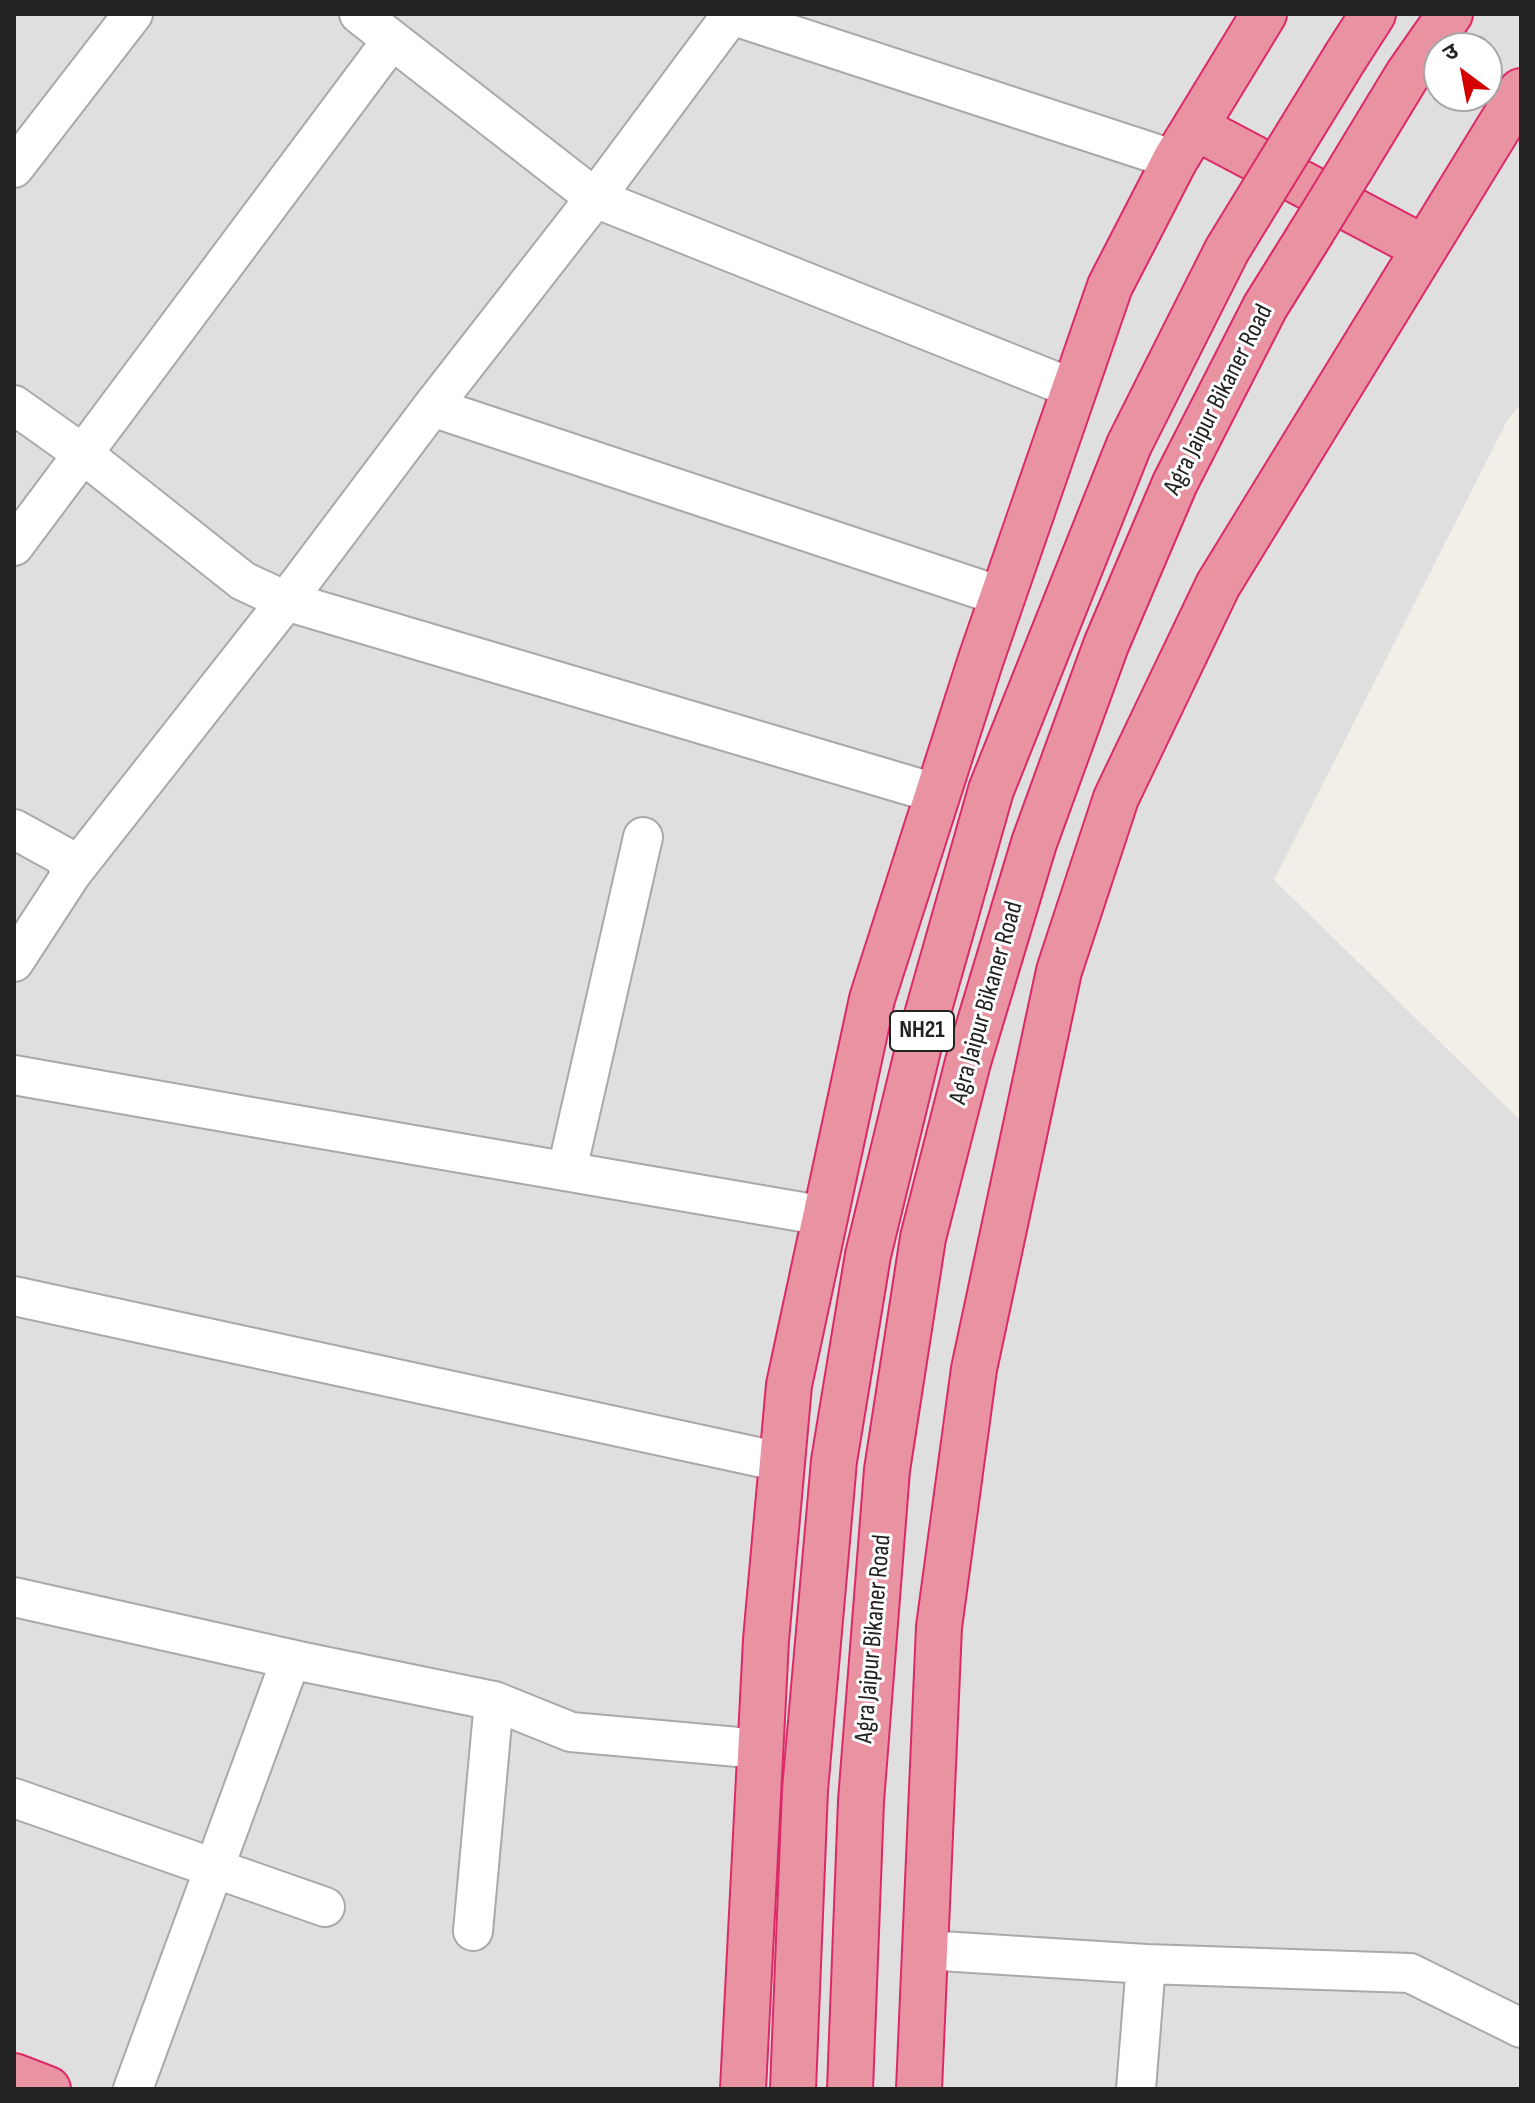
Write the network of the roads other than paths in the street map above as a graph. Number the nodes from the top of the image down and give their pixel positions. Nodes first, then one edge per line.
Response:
1 (133, 14) edge
2 (359, 14) edge
3 (732, 14) edge
4 (1264, 14) edge
5 (1373, 14) edge
6 (1450, 14) edge
7 (392, 40) junction
8 (1521, 91) edge
9 (1185, 143) junction
10 (14, 168) edge
11 (595, 198) junction
12 (1424, 248) junction
13 (1074, 389) junction
14 (14, 405) edge
15 (432, 407) junction
16 (83, 454) junction
17 (14, 546) edge
18 (1003, 597) junction
19 (286, 601) junction
20 (938, 794) junction
21 (14, 829) edge
22 (643, 837) dead end
23 (72, 873) junction
24 (14, 962) edge
25 (14, 1075) edge
26 (567, 1170) junction
27 (825, 1216) junction
28 (14, 1296) edge
29 (781, 1462) junction
30 (14, 1597) edge
31 (291, 1659) junction
32 (494, 1701) junction
33 (760, 1749) junction
34 (14, 1798) edge
35 (215, 1869) junction
36 (325, 1907) dead end
37 (473, 1931) dead end
38 (925, 1950) junction
39 (1146, 1964) junction
40 (1521, 2028) edge
41 (14, 2076) edge
42 (48, 2089) edge
43 (133, 2089) edge
44 (743, 2089) edge
45 (793, 2089) edge
46 (850, 2089) edge
47 (919, 2089) edge
48 (1136, 2089) edge

1 - 10 street
2 - 7 street
3 - 9 street
3 - 11 street
4 - 9 highway
5 - 45 highway, Agra Jaipur Bikaner Road / NH21, bridge
6 - 46 highway, Agra Jaipur Bikaner Road / NH21, bridge
7 - 11 street
7 - 16 street
8 - 12 highway
9 - 12 highway
9 - 13 highway
11 - 13 street
11 - 15 street
12 - 38 highway
13 - 18 highway
14 - 16 street
15 - 18 street
15 - 19 street
16 - 17 street
16 - 19 street
18 - 20 highway
19 - 20 street
19 - 23 street
20 - 27 highway
21 - 23 street
22 - 26 street
23 - 24 street
25 - 26 street
26 - 27 street
27 - 29 highway
28 - 29 street
29 - 33 highway
30 - 31 street
31 - 32 street
31 - 35 street
32 - 33 street
32 - 37 street
33 - 44 highway
34 - 35 street
35 - 36 street
35 - 43 street
38 - 39 street
38 - 47 highway
39 - 40 street
39 - 48 street
41 - 42 highway

